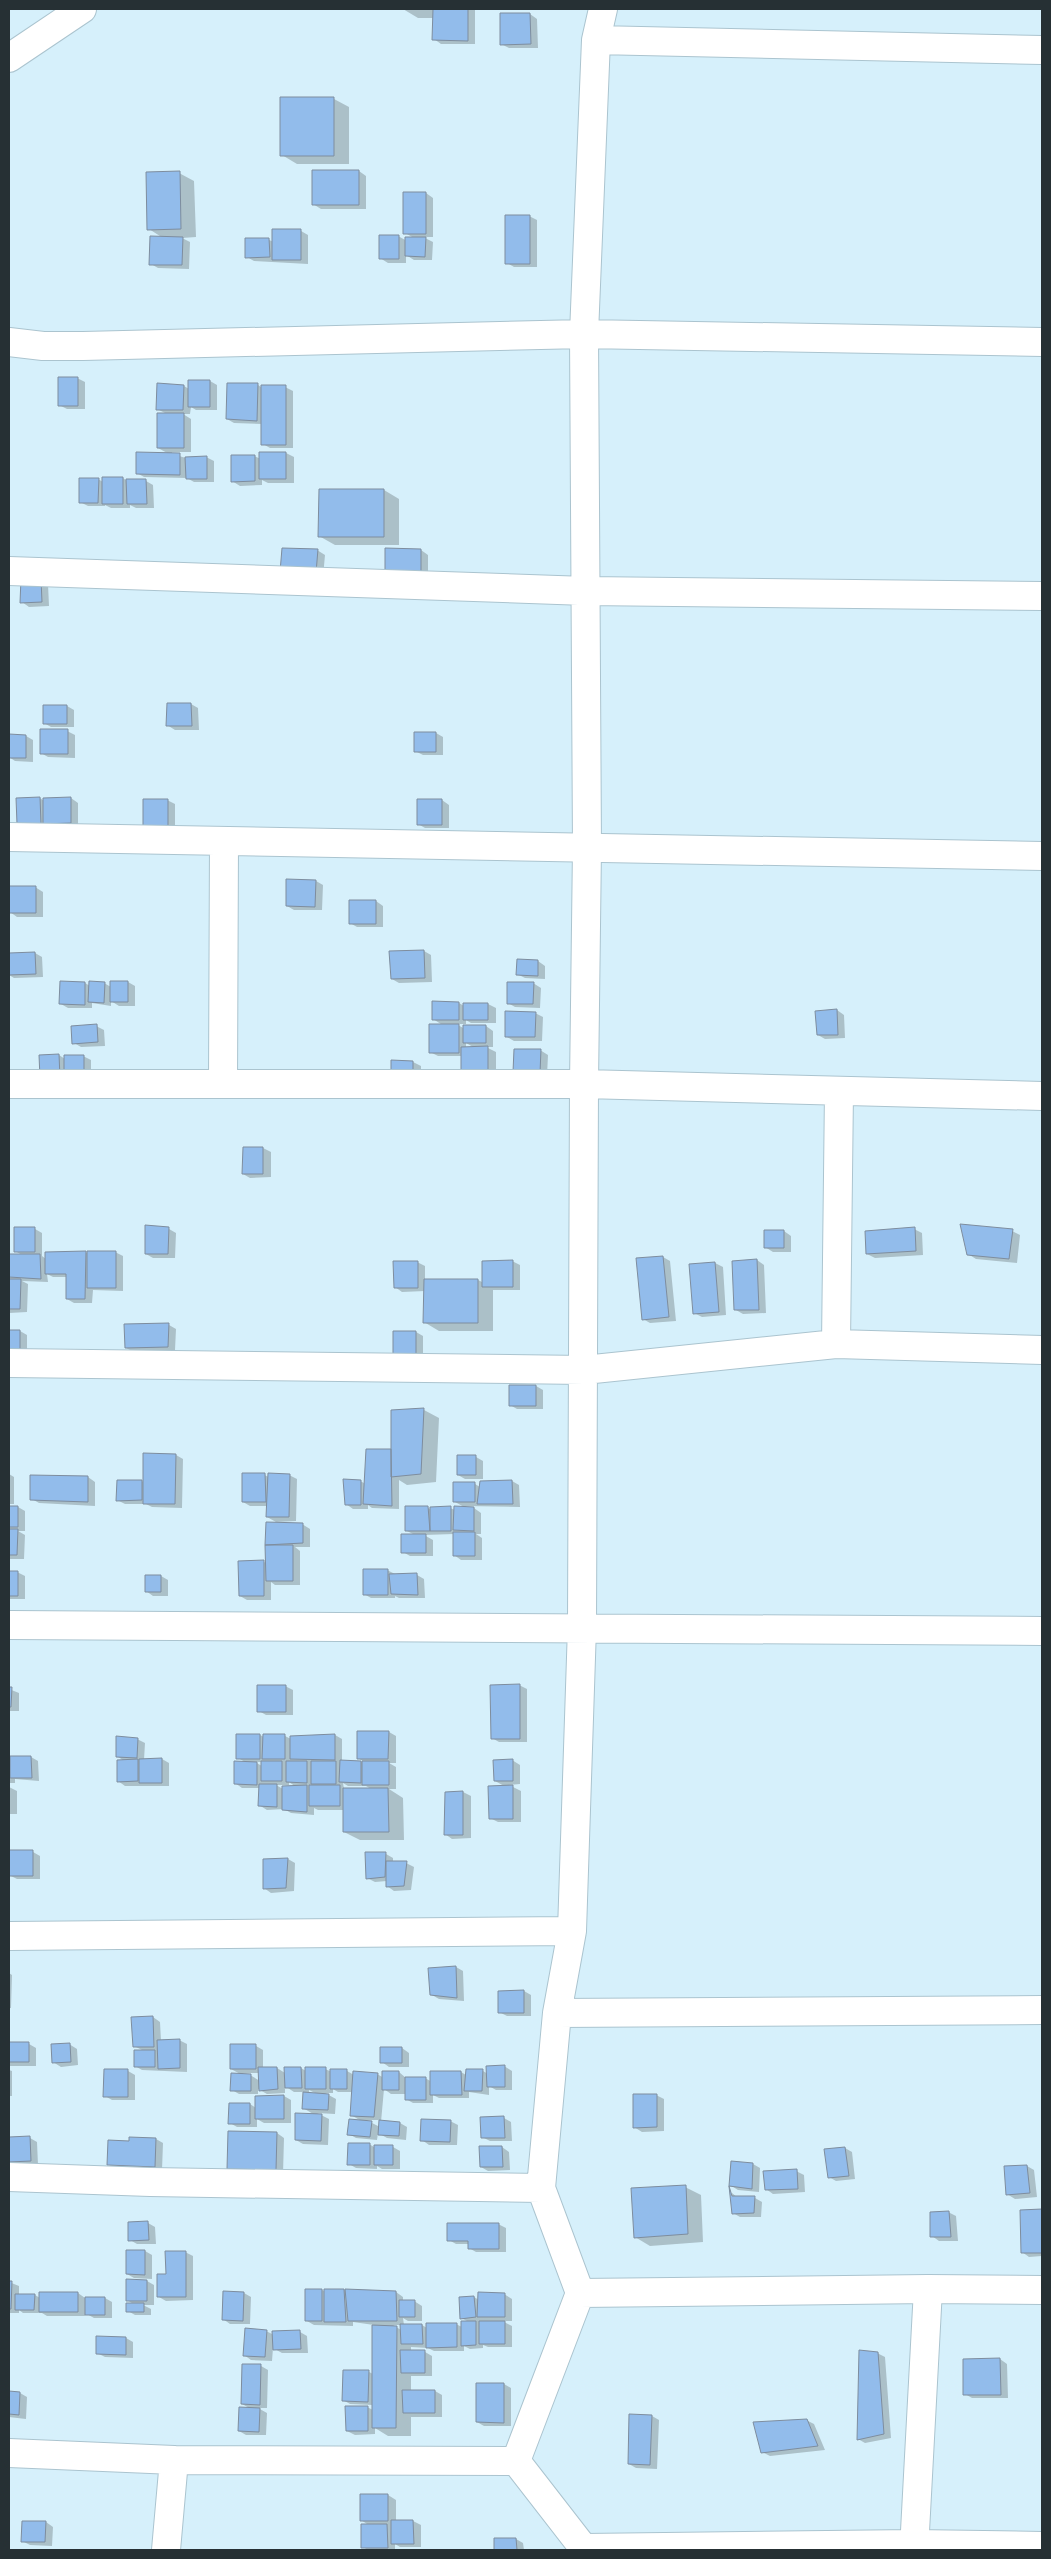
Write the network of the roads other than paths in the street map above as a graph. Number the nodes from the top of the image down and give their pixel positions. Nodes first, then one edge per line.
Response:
1 (81, 9) edge
2 (603, 9) edge
3 (596, 40) junction
4 (1042, 50) edge
5 (9, 58) edge
6 (584, 334) junction
7 (9, 342) edge
8 (1042, 342) edge
9 (9, 571) edge
10 (586, 591) junction
11 (1042, 596) edge
12 (9, 837) edge
13 (224, 841) junction
14 (587, 847) junction
15 (1042, 856) edge
16 (9, 1084) edge
17 (223, 1084) junction
18 (584, 1084) junction
19 (839, 1091) junction
20 (1042, 1096) edge
21 (836, 1344) junction
22 (1042, 1350) edge
23 (9, 1363) edge
24 (584, 1370) junction
25 (9, 1625) edge
26 (582, 1627) junction
27 (1042, 1631) edge
28 (572, 1931) junction
29 (9, 1936) edge
30 (1042, 2010) edge
31 (557, 2013) junction
32 (9, 2176) edge
33 (541, 2188) junction
34 (928, 2289) junction
35 (1042, 2290) edge
36 (580, 2293) junction
37 (9, 2453) edge
38 (174, 2460) junction
39 (516, 2461) junction
40 (1042, 2546) edge
41 (914, 2547) edge
42 (585, 2549) edge
43 (166, 2550) edge

1 - 5 main road
2 - 3 main road
3 - 4 main road
3 - 6 main road
6 - 7 main road
6 - 8 main road
6 - 10 main road
9 - 10 main road
10 - 11 main road
10 - 14 main road
12 - 13 main road
13 - 14 main road
13 - 17 main road
14 - 15 main road
14 - 18 main road
16 - 17 main road
17 - 18 main road
18 - 19 main road
18 - 24 main road
19 - 20 main road
19 - 21 main road
21 - 22 main road
21 - 24 main road
23 - 24 main road
24 - 26 main road
25 - 26 main road
26 - 27 main road
26 - 28 main road
28 - 29 main road
28 - 31 main road
30 - 31 main road
31 - 33 main road
32 - 33 main road
33 - 36 main road
34 - 35 main road
34 - 36 main road
34 - 41 main road
36 - 39 main road
37 - 38 main road
38 - 39 main road
38 - 43 main road
39 - 42 main road
40 - 41 main road
41 - 42 main road

